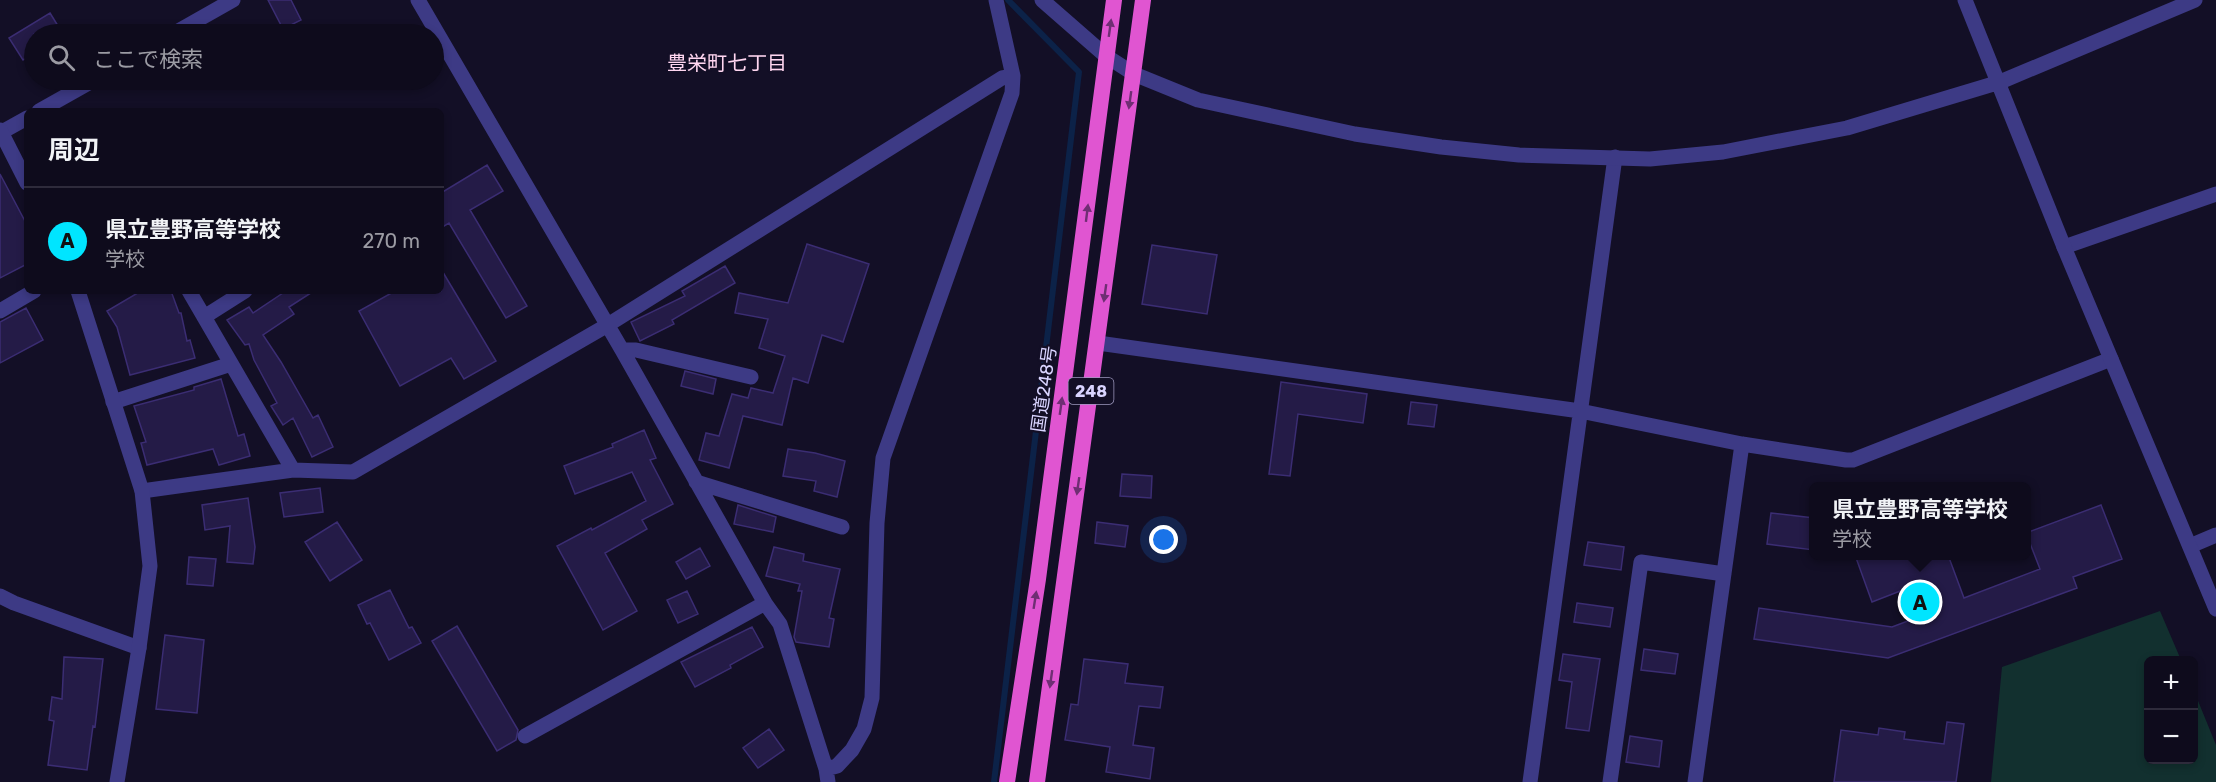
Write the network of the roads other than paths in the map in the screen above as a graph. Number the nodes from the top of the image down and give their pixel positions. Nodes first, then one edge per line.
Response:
1 (233, 0) edge
2 (418, 0) edge
3 (996, 0) edge
4 (1042, 0) edge
5 (1114, 0) edge
6 (1143, 0) edge
7 (1965, 0) edge
8 (2195, 0) edge
9 (190, 24) edge
10 (432, 24) edge
11 (444, 45) edge
12 (1106, 56) junction
13 (1134, 74) junction
14 (1013, 76) junction
15 (2000, 82) junction
16 (76, 90) edge
17 (44, 108) edge
18 (24, 120) edge
19 (0, 132) edge
20 (1615, 157) junction
21 (24, 177) edge
22 (2216, 194) edge
23 (2064, 247) junction
24 (29, 294) edge
25 (79, 294) edge
26 (191, 294) edge
27 (240, 294) edge
28 (0, 311) edge
29 (204, 317) junction
30 (606, 326) junction
31 (1098, 343) junction
32 (622, 350) junction
33 (2111, 359) junction
34 (231, 364) junction
35 (751, 377) dead end
36 (113, 402) junction
37 (1580, 411) junction
38 (1742, 444) junction
39 (293, 470) junction
40 (696, 482) junction
41 (142, 491) junction
42 (842, 527) dead end
43 (2216, 535) edge
44 (2190, 546) junction
45 (1724, 574) junction
46 (0, 596) edge
47 (765, 603) junction
48 (2216, 609) edge
49 (140, 648) junction
50 (525, 736) dead end
51 (827, 775) edge
52 (117, 782) edge
53 (1007, 782) edge
54 (1038, 782) edge
55 (1530, 782) edge
56 (1610, 782) edge
57 (1695, 782) edge

1 - 9 street
2 - 10 street
3 - 14 street
4 - 12 street
12 -> 5 highway, 国道248号 / 248
6 - 13 highway, 248
7 - 15 street
8 - 15 street
11 - 30 street
12 - 13 street
53 -> 12 highway, 国道248号 / 248
13 - 20 street
13 -> 31 highway, 248
14 - 30 street
14 - 51 street
15 - 20 street
15 - 23 street
16 - 17 street
18 - 19 street
19 - 21 street
20 - 37 street
22 - 23 street
23 - 33 street
24 - 28 street
25 - 36 street
26 - 29 street
27 - 29 street
29 - 34 street
30 - 32 street
30 - 39 street
31 - 37 street
31 -> 54 highway, 248
32 - 35 street
32 - 40 street
33 - 38 street
33 - 44 street
34 - 36 street
34 - 39 street
36 - 41 street
37 - 38 street
37 - 55 street
38 - 45 street
39 - 41 street
40 - 42 street
40 - 47 street
41 - 49 street
43 - 44 street
44 - 48 street
45 - 56 street
45 - 57 street
46 - 49 street
47 - 50 street
47 - 51 street
49 - 52 street

